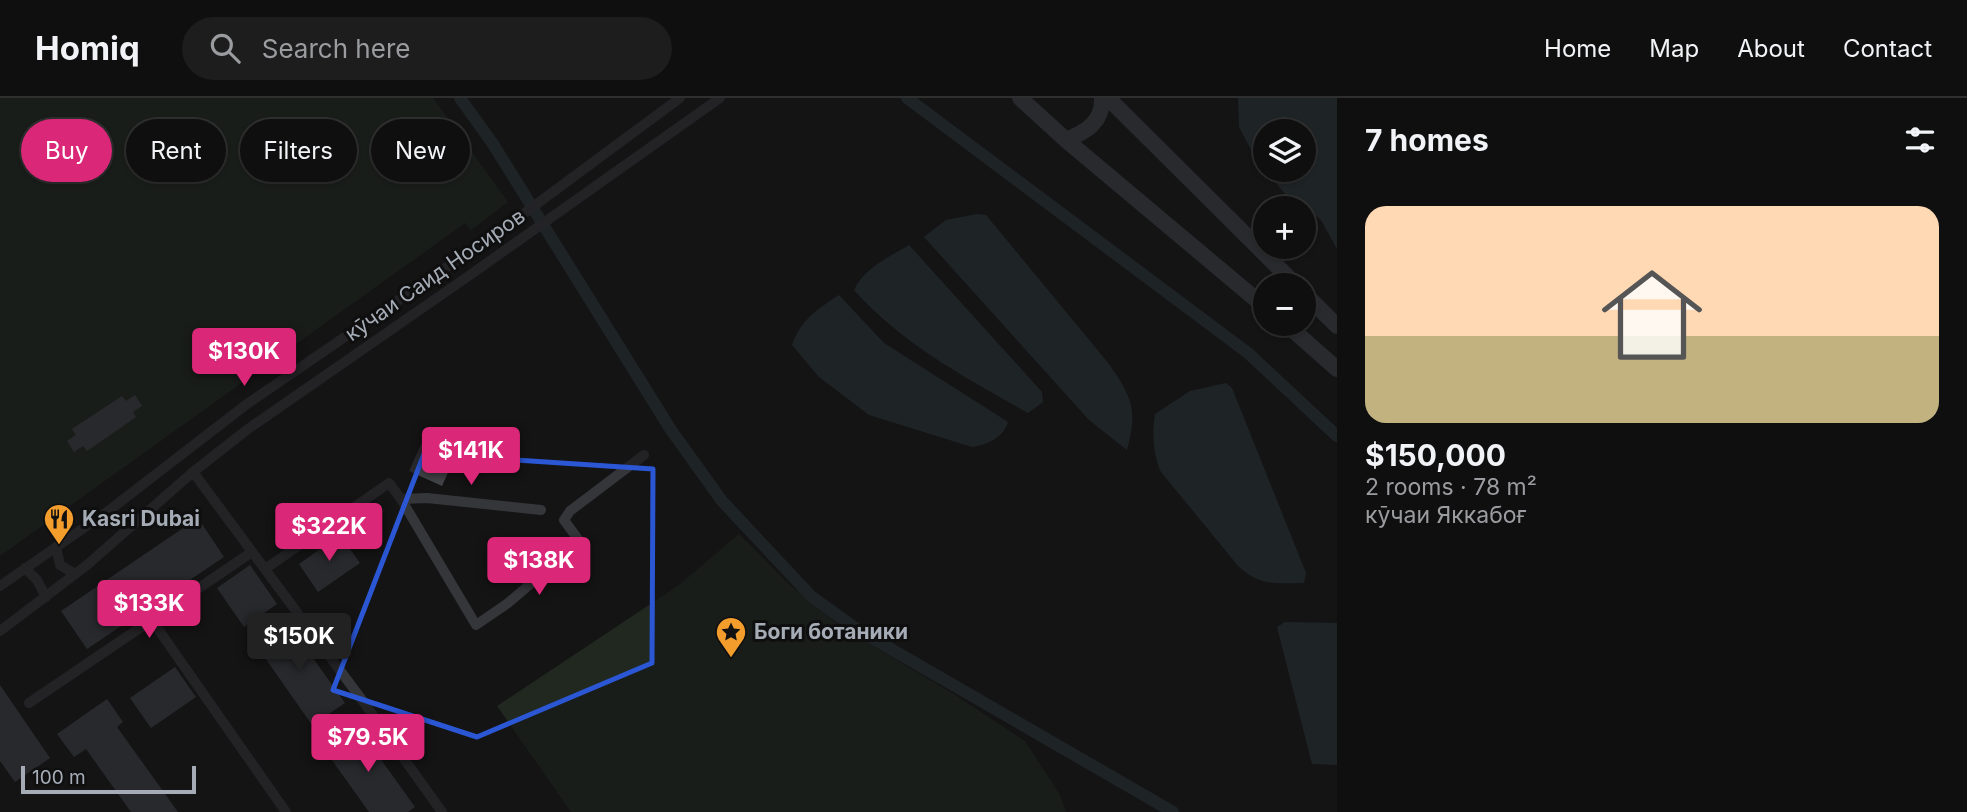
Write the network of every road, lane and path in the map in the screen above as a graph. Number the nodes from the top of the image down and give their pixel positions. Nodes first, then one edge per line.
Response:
1 (680, 98) edge
2 (1020, 98) edge
3 (1102, 98) edge
4 (1108, 98) edge
5 (717, 99) edge
6 (1066, 140) junction
7 (1284, 273) edge
8 (1253, 297) edge
9 (1316, 305) edge
10 (1337, 326) edge
11 (1300, 336) edge
12 (1337, 369) edge
13 (288, 376) junction
14 (299, 392) junction
15 (644, 455) dead end
16 (193, 472) junction
17 (401, 499) junction
18 (541, 510) dead end
19 (55, 547) junction
20 (252, 552) junction
21 (25, 568) junction
22 (265, 569) junction
23 (75, 574) junction
24 (0, 586) edge
25 (46, 597) junction
26 (151, 619) junction
27 (0, 631) edge
28 (29, 703) dead end
29 (286, 812) edge
30 (442, 812) edge

1 - 13 street, кӯчаи Саид Носиров
2 - 6 main road
3 - 6 main road
4 - 7 main road
5 - 14 street, кӯчаи Саид Носиров
6 - 8 main road
9 - 10 main road
11 - 12 main road
13 - 14 street
13 - 19 street, кӯчаи Саид Носиров
14 - 16 street, кӯчаи Саид Носиров
15 - 17 street
16 - 20 street
16 - 23 street, кӯчаи Саид Носиров
17 - 18 street
17 - 22 street
19 - 21 street, кӯчаи Саид Носиров
19 - 23 street
20 - 22 street
20 - 26 street
21 - 24 street, кӯчаи Саид Носиров
21 - 25 street
22 - 30 street
23 - 25 street, кӯчаи Саид Носиров
25 - 27 street, кӯчаи Саид Носиров
26 - 28 street
26 - 29 street

